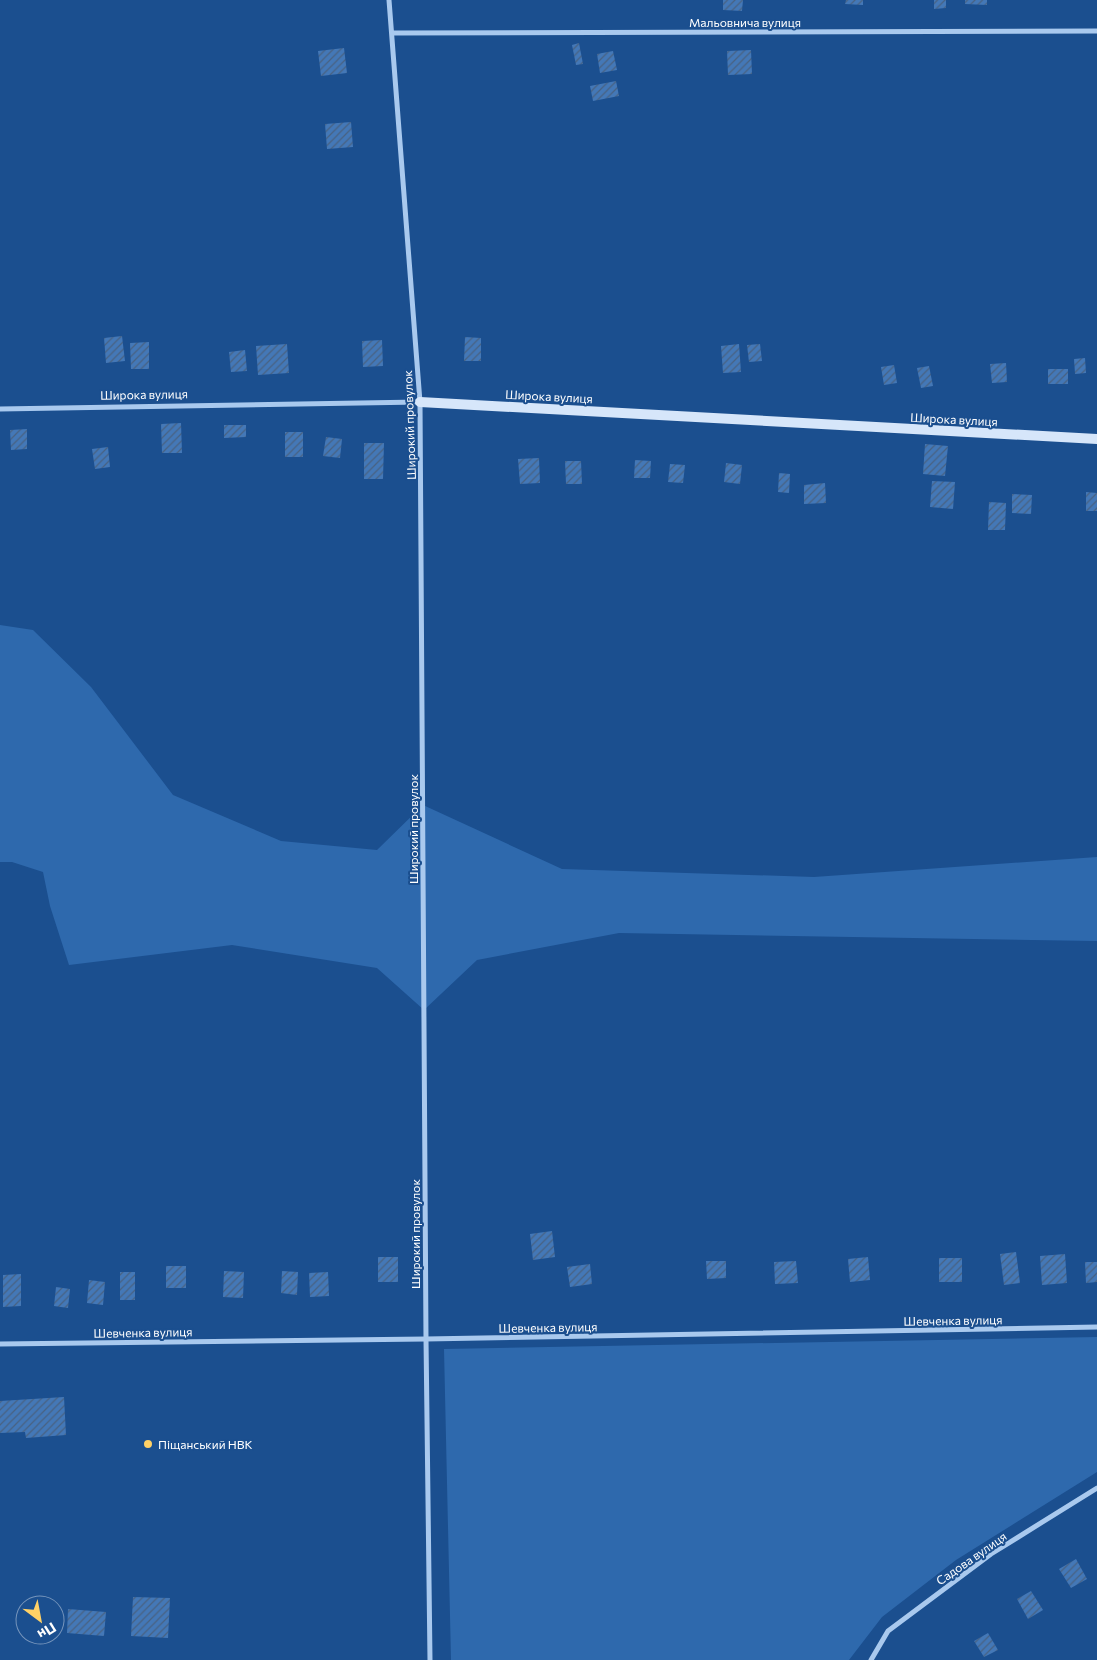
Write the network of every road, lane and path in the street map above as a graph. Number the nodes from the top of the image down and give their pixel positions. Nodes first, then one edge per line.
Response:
1 (389, 0) edge
2 (1097, 31) edge
3 (392, 33) junction
4 (420, 402) junction
5 (0, 409) edge
6 (1097, 439) edge
7 (1097, 1327) edge
8 (426, 1339) junction
9 (0, 1344) edge
10 (1097, 1488) edge
11 (430, 1660) edge
12 (871, 1660) edge

1 - 3 street, Широкий провулок
2 - 3 street, Мальовнича вулиця
3 - 4 street, Широкий провулок
4 - 5 street, Широка вулиця
4 - 6 street, Широка вулиця
4 - 8 street, Широкий провулок
7 - 8 street, Шевченка вулиця
8 - 9 street, Шевченка вулиця
8 - 11 street, Широкий провулок
10 - 12 street, Садова вулиця

